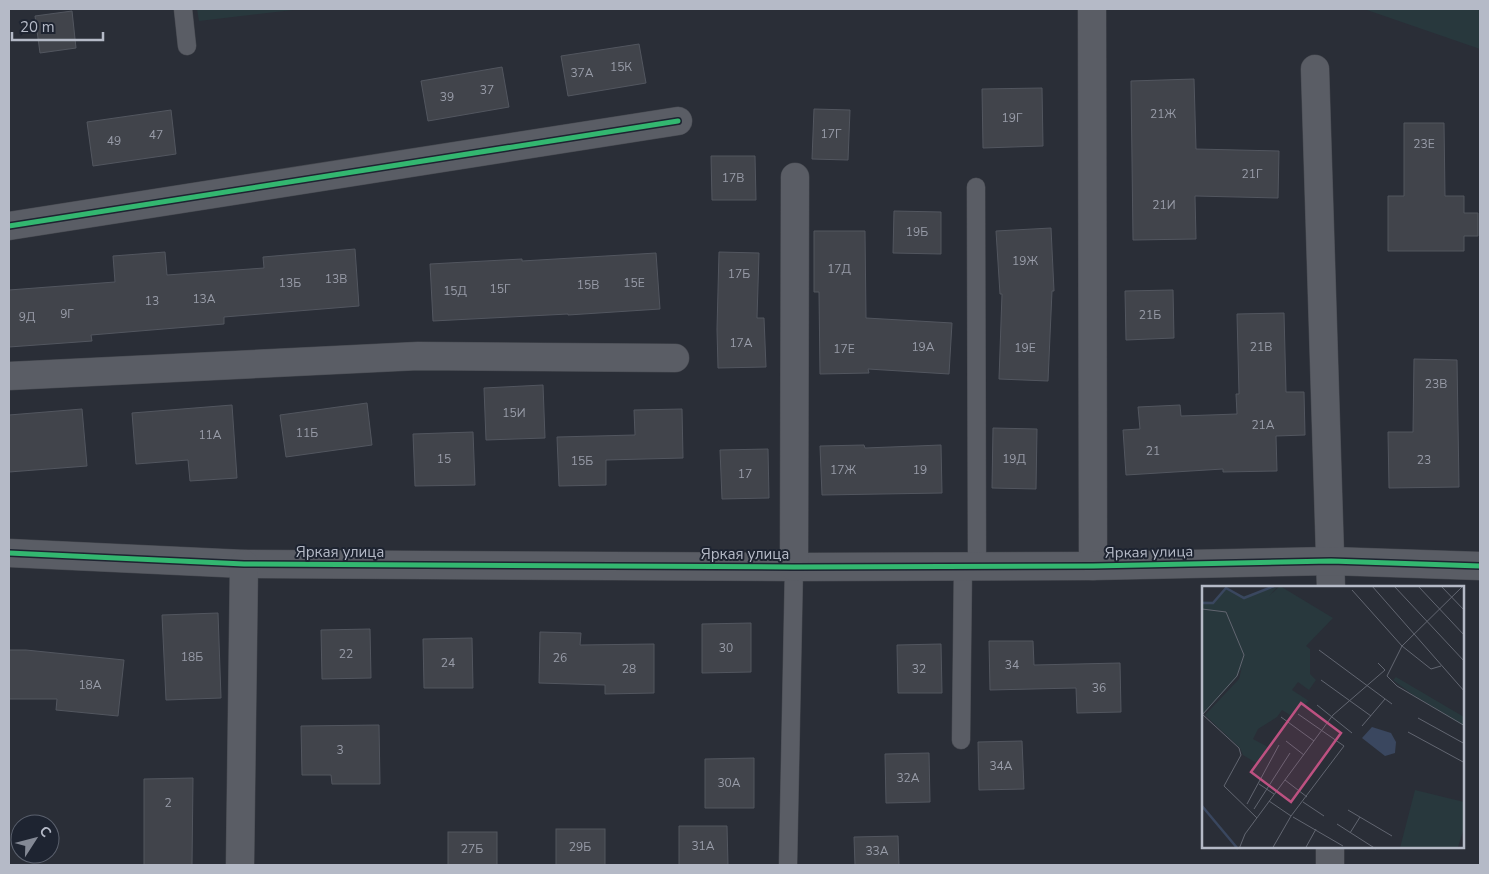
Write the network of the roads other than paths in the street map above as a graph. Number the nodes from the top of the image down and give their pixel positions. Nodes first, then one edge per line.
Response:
1 (183, 9) edge
2 (1092, 9) edge
3 (187, 46) dead end
4 (1315, 69) dead end
5 (678, 121) dead end
6 (795, 177) dead end
7 (976, 187) dead end
8 (9, 226) edge
9 (675, 358) dead end
10 (9, 376) edge
11 (9, 553) edge
12 (1331, 561) junction
13 (244, 564) junction
14 (970, 566) junction
15 (1093, 566) junction
16 (1480, 566) edge
17 (794, 567) junction
18 (1331, 586) edge
19 (961, 740) dead end
20 (1330, 849) edge
21 (240, 865) edge
22 (788, 865) edge
23 (1330, 865) edge

1 - 3 lane
2 - 15 street
4 - 12 street
5 - 8 street
6 - 17 street
7 - 14 lane
9 - 10 street
11 - 13 street, Яркая улица
12 - 15 street, Яркая улица
12 - 16 street, Яркая улица
12 - 18 street
13 - 17 street, Яркая улица
13 - 21 street
14 - 15 street, Яркая улица
14 - 17 street, Яркая улица
14 - 19 lane
17 - 22 lane
20 - 23 street

